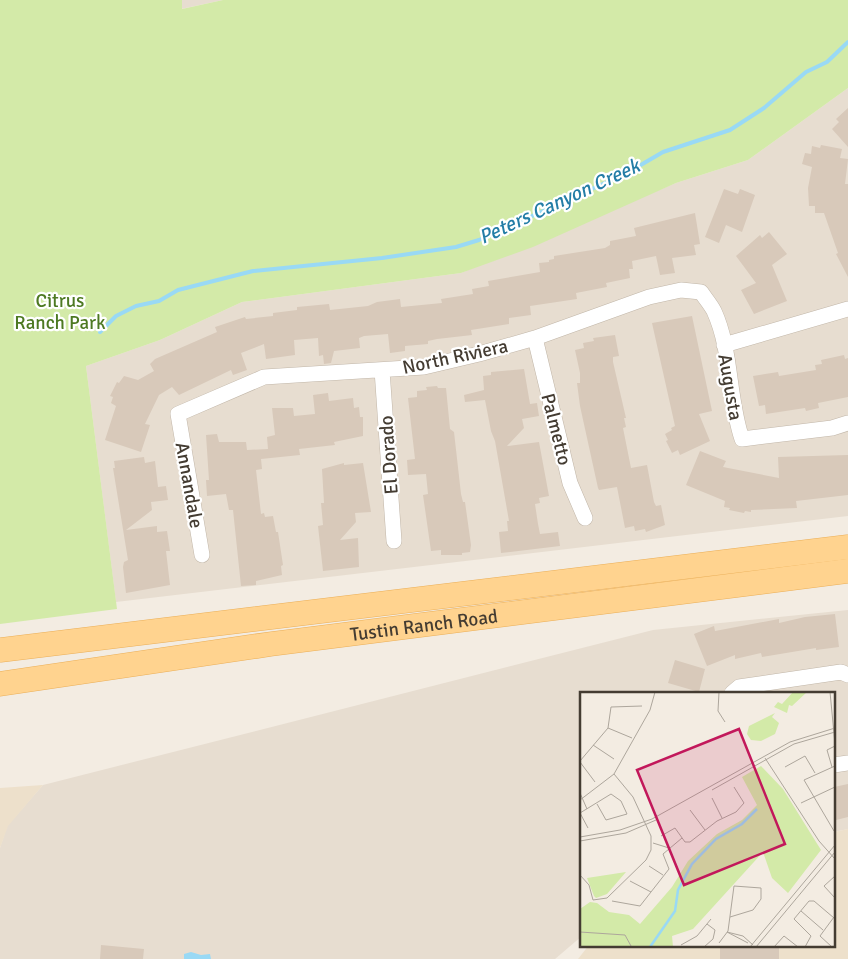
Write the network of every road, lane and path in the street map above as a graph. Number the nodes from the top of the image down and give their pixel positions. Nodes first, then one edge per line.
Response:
1 (701, 292) joint
2 (848, 309) edge
3 (535, 338) junction
4 (724, 345) junction
5 (382, 370) junction
6 (178, 414) joint
7 (848, 423) edge
8 (585, 518) dead end
9 (394, 541) dead end
10 (848, 547) edge
11 (202, 555) dead end
12 (848, 571) edge
13 (0, 650) edge
14 (848, 675) edge
15 (0, 684) edge
16 (733, 692) edge

1 - 3 street, North Riviera
1 - 4 street, Augusta
2 - 4 street
3 - 5 street, North Riviera
3 - 8 street, Palmetto
4 - 7 street, Augusta
5 - 6 street, North Riviera
5 - 9 street, El Dorado
6 - 11 street, Annandale
10 - 13 main road, Tustin Ranch Road
12 - 15 main road, Tustin Ranch Road
14 - 16 street

